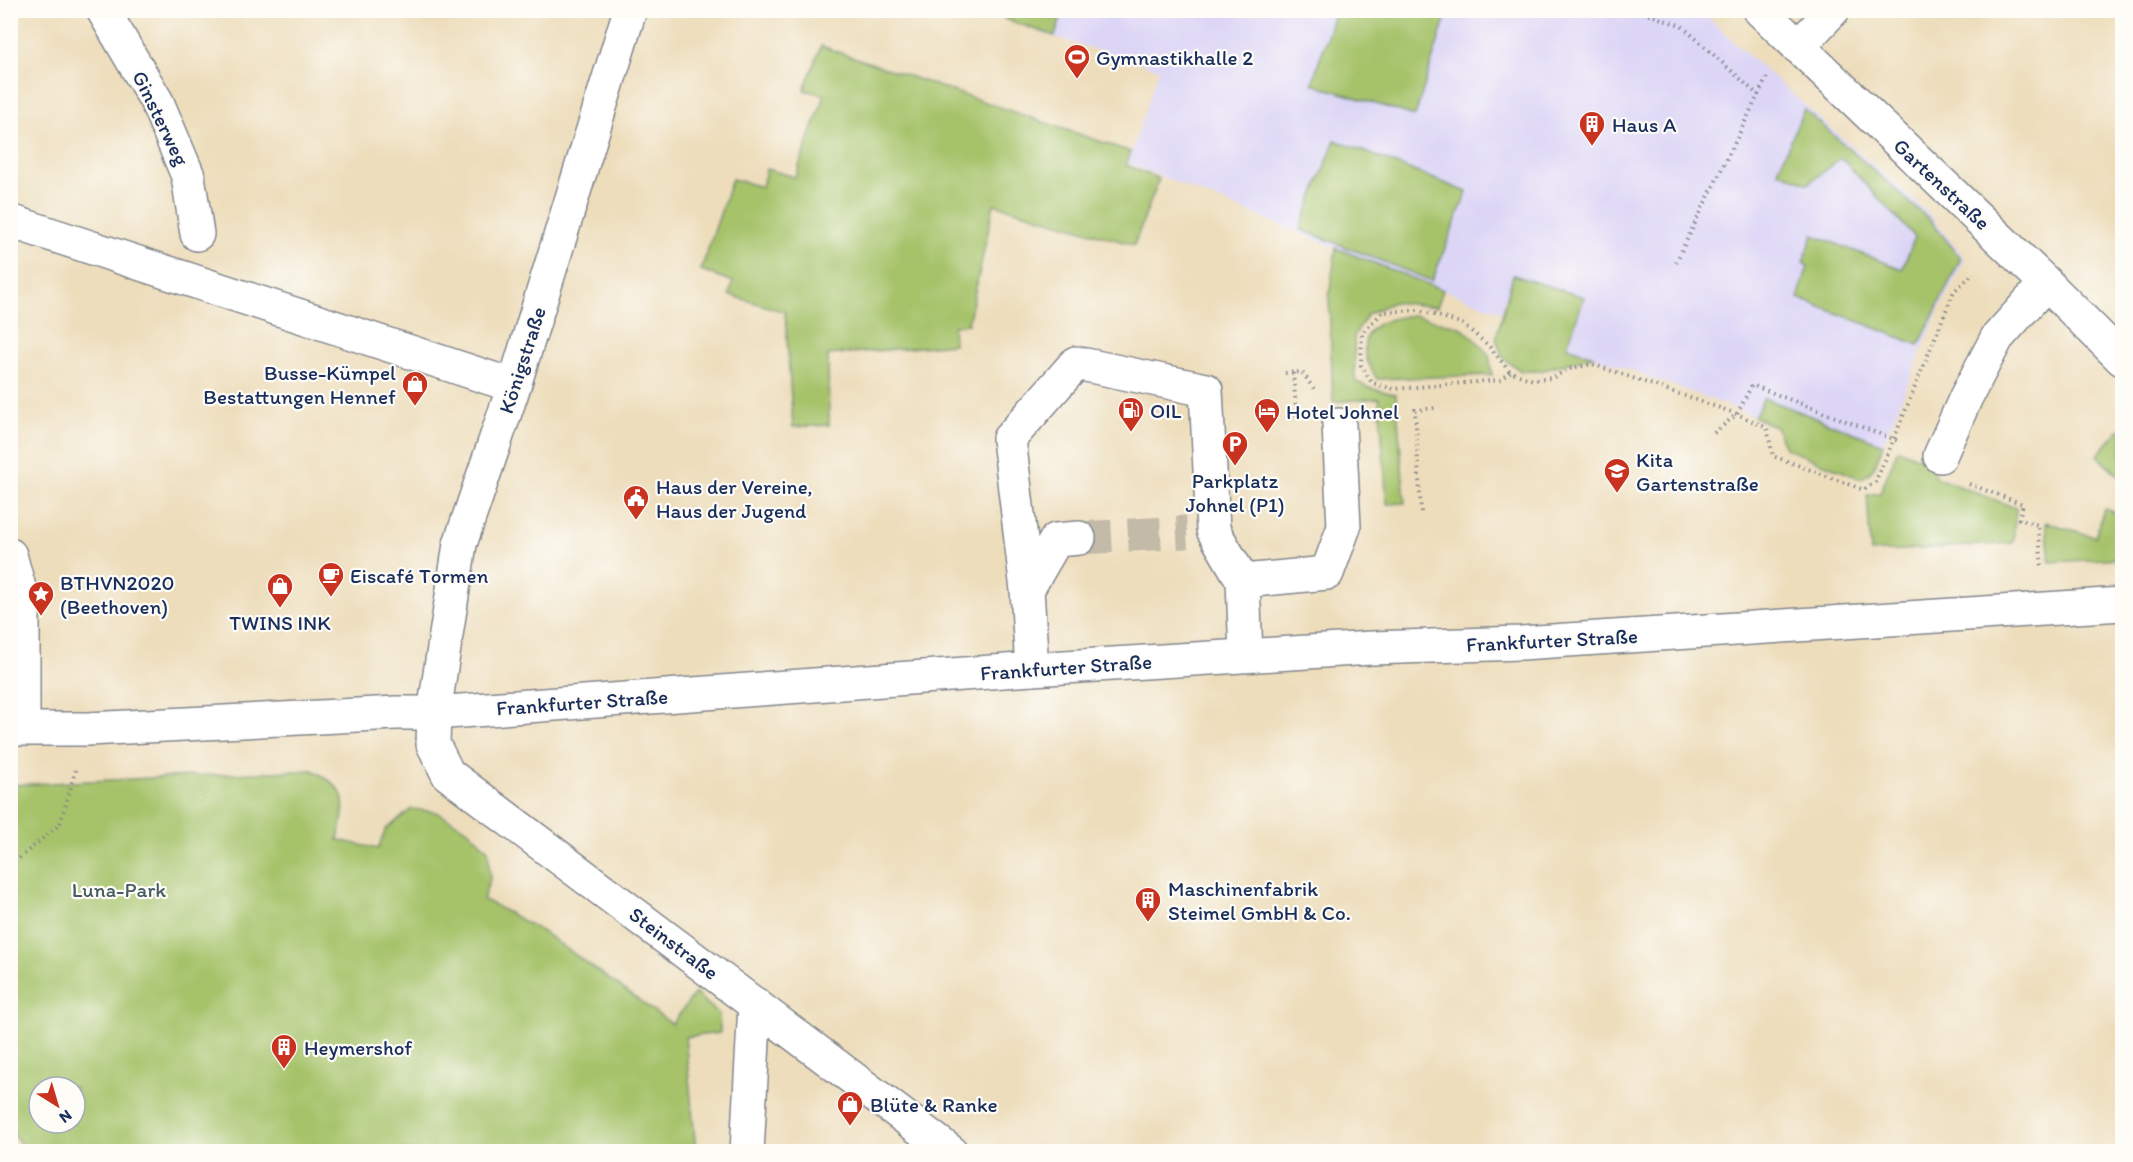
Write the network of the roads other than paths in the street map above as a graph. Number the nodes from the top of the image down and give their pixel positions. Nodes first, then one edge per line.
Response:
1 (103, 10) edge
2 (630, 10) edge
3 (1760, 10) edge
4 (1833, 10) edge
5 (1793, 43) junction
6 (10, 221) edge
7 (197, 234) dead end
8 (2046, 283) junction
9 (2122, 359) edge
10 (514, 386) junction
11 (1339, 425) dead end
12 (1940, 456) road end
13 (1079, 538) tunnel mouth
14 (10, 555) edge
15 (1243, 581) junction
16 (1027, 590) junction
17 (2122, 604) edge
18 (1246, 655) junction
19 (1032, 669) junction
20 (434, 713) junction
21 (17, 729) edge
22 (755, 1004) junction
23 (747, 1152) edge
24 (951, 1152) edge

1 - 7 street, Ginsterweg
2 - 10 street, Königstraße
3 - 5 street, Gartenstraße
4 - 5 street
5 - 8 street, Gartenstraße
6 - 10 street
8 - 9 street, Gartenstraße
8 - 12 street
10 - 20 street, Königstraße
11 - 15 street
13 - 16 street
14 - 21 street
15 - 16 street
15 - 18 street
16 - 19 street
17 - 18 street, Frankfurter Straße
18 - 19 street, Frankfurter Straße
19 - 20 street, Frankfurter Straße
20 - 21 street, Frankfurter Straße
20 - 22 street, Steinstraße
22 - 23 street
22 - 24 street, Steinstraße

